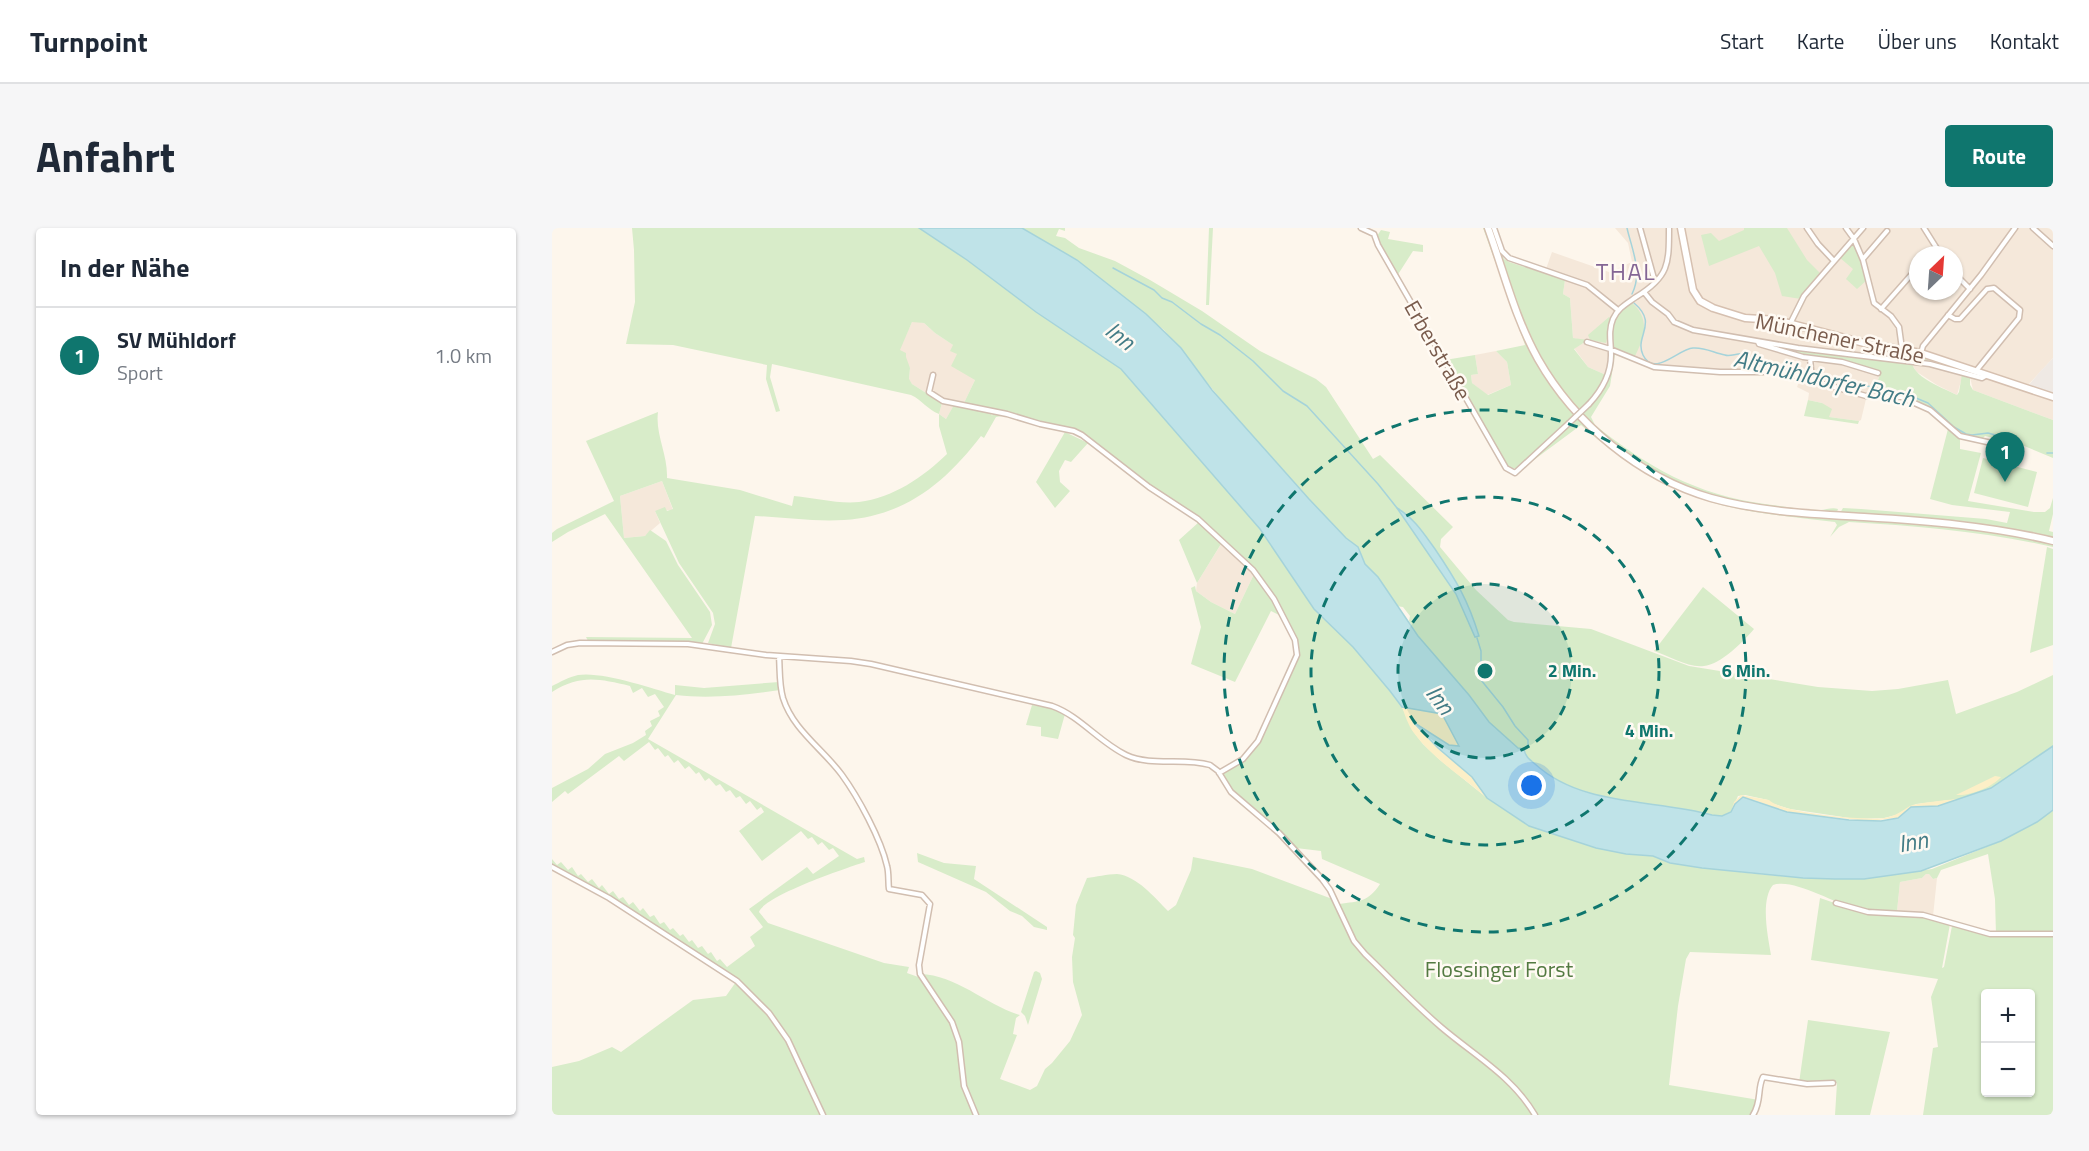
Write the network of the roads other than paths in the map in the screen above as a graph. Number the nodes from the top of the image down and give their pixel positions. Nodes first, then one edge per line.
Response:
1 (1361, 228) edge
2 (1488, 228) edge
3 (1494, 228) edge
4 (1640, 228) edge
5 (1669, 228) edge
6 (1681, 228) edge
7 (1807, 228) edge
8 (1846, 228) edge
9 (1863, 228) edge
10 (1924, 228) edge
11 (2015, 228) edge
12 (2033, 228) edge
13 (1887, 231) dead end
14 (1854, 239) junction
15 (1934, 246) edge
16 (2053, 246) edge
17 (1863, 260) junction
18 (1834, 261) junction
19 (1909, 277) edge
20 (1656, 282) junction
21 (1963, 282) edge
22 (1970, 289) junction
23 (1644, 292) junction
24 (1881, 309) junction
25 (1618, 310) junction
26 (1948, 315) junction
27 (1790, 324) junction
28 (1587, 342) dead end
29 (1758, 342) junction
30 (1611, 349) junction
31 (1902, 349) junction
32 (1921, 353) junction
33 (1810, 358) junction
34 (1976, 371) junction
35 (1878, 373) dead end
36 (933, 375) dead end
37 (1987, 375) junction
38 (1812, 380) junction
39 (2053, 398) edge
40 (2014, 448) dead end
41 (2053, 541) edge
42 (552, 652) edge
43 (779, 656) junction
44 (1219, 773) junction
45 (552, 867) edge
46 (1836, 903) dead end
47 (2053, 934) edge
48 (1833, 1083) dead end
49 (823, 1115) edge
50 (976, 1115) edge
51 (1535, 1115) edge
52 (1753, 1115) edge

1 - 30 street, Erberstraße, bridge
2 - 41 main road
3 - 25 street
4 - 20 street
5 - 20 street
6 - 27 main road, Münchener Straße
7 - 18 street
8 - 14 street
9 - 14 street
10 - 15 street
11 - 22 street
12 - 16 street
13 - 17 street
14 - 17 street
14 - 18 street
17 - 24 street
18 - 27 street
19 - 24 street
20 - 23 street
21 - 22 street
22 - 26 street
23 - 25 street
23 - 29 street
24 - 31 street
25 - 30 street
26 - 32 street
26 - 34 street
27 - 31 main road, Münchener Straße
28 - 30 street
29 - 33 street
29 - 37 street
30 - 38 street
31 - 32 main road, Münchener Straße
32 - 34 main road, Münchener Straße
33 - 35 street
33 - 38 street
34 - 37 main road, Münchener Straße
36 - 44 street
37 - 39 main road, Münchener Straße
38 - 40 street
42 - 43 street
43 - 44 street
43 - 50 street
44 - 51 street
45 - 49 street
46 - 47 street
48 - 52 street

